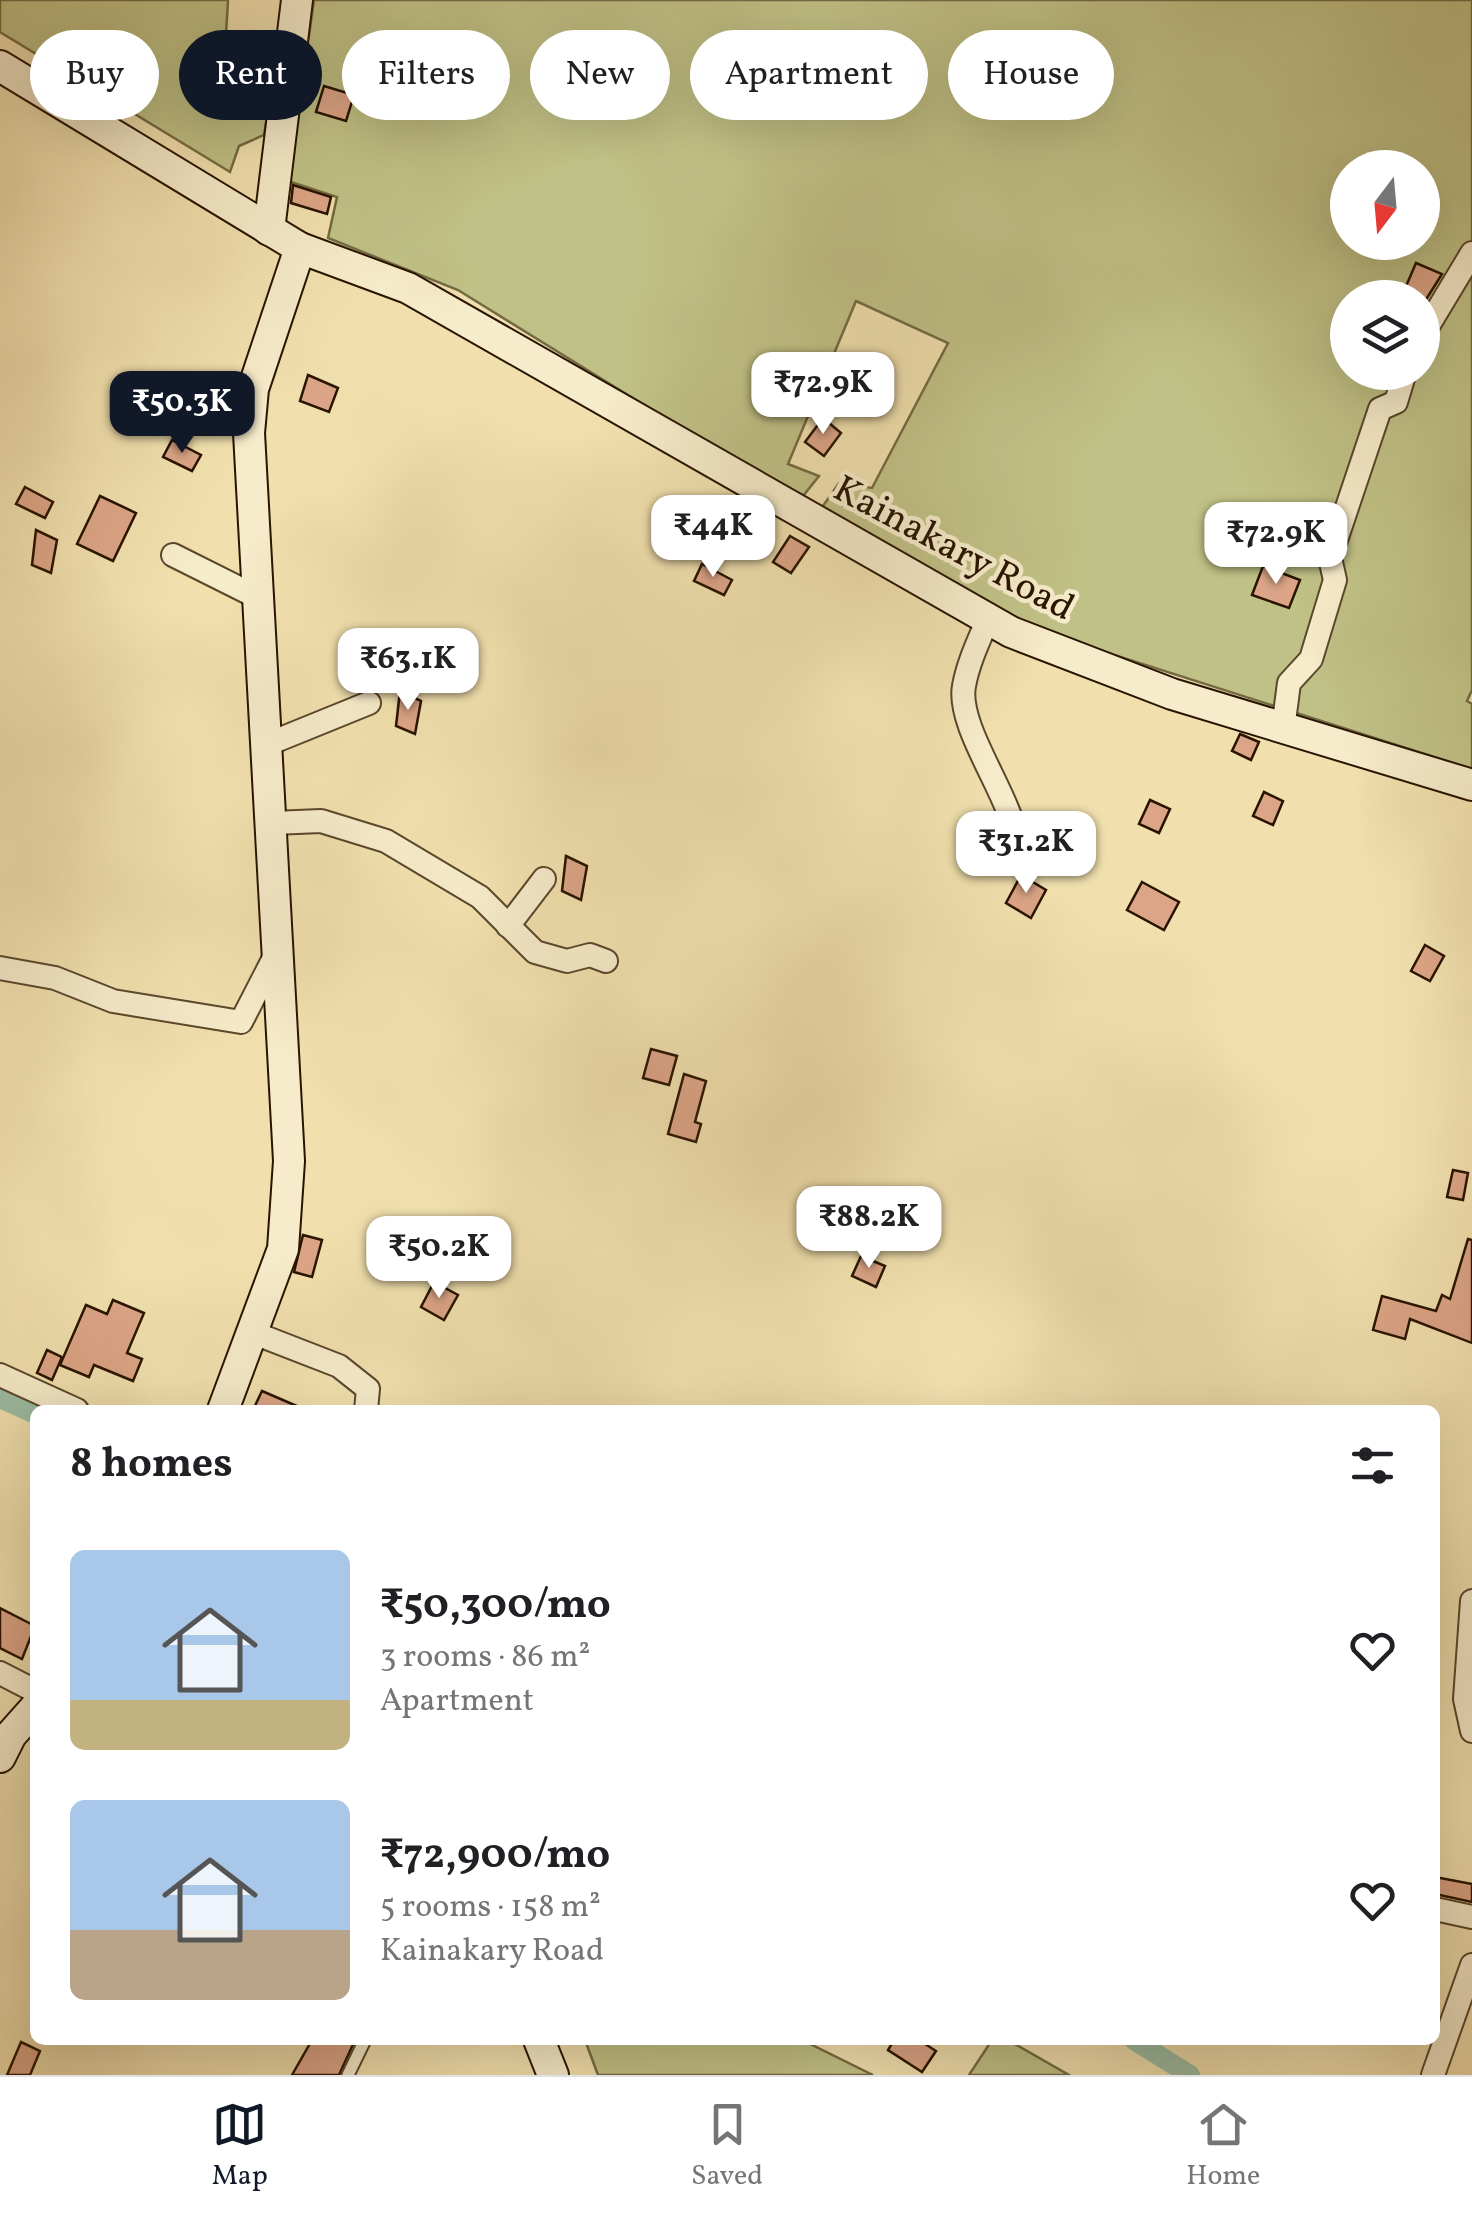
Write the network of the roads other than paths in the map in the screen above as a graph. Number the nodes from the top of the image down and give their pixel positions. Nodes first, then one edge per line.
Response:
1 (298, 0) edge
2 (0, 66) edge
3 (268, 230) junction
4 (300, 248) junction
5 (1472, 253) edge
6 (1440, 306) edge
7 (1399, 390) edge
8 (173, 555) dead end
9 (259, 598) junction
10 (988, 619) junction
11 (370, 704) dead end
12 (1283, 729) junction
13 (268, 744) junction
14 (1472, 784) edge
15 (273, 823) junction
16 (1013, 825) dead end
17 (544, 879) dead end
18 (508, 926) junction
19 (280, 947) junction
20 (606, 961) dead end
21 (0, 968) edge
22 (254, 1333) junction
23 (0, 1375) edge
24 (67, 1405) edge
25 (225, 1405) edge
26 (366, 1405) edge
27 (1472, 1600) edge
28 (0, 1672) edge
29 (30, 1688) edge
30 (30, 1714) edge
31 (1472, 1731) edge
32 (0, 1757) edge
33 (1440, 1910) edge
34 (1472, 1917) edge
35 (1472, 1965) edge
36 (1464, 2011) edge
37 (363, 2045) edge
38 (348, 2075) edge
39 (1434, 2075) edge

1 - 3 main road
2 - 3 main road, Kainakary Road
3 - 4 main road, Kainakary Road
4 - 9 main road
4 - 10 main road, Kainakary Road
5 - 6 street
7 - 12 street
8 - 9 street
9 - 13 main road
10 - 12 main road, Kainakary Road
10 - 16 street
11 - 13 street
12 - 14 main road, Kainakary Road
13 - 15 main road
15 - 18 street
15 - 19 main road
17 - 18 street
18 - 20 street
19 - 21 street
19 - 22 main road
22 - 25 main road
22 - 26 street
23 - 24 street
27 - 31 street
28 - 29 street
30 - 32 main road
33 - 34 street
35 - 36 street
36 - 39 street
37 - 38 lane

